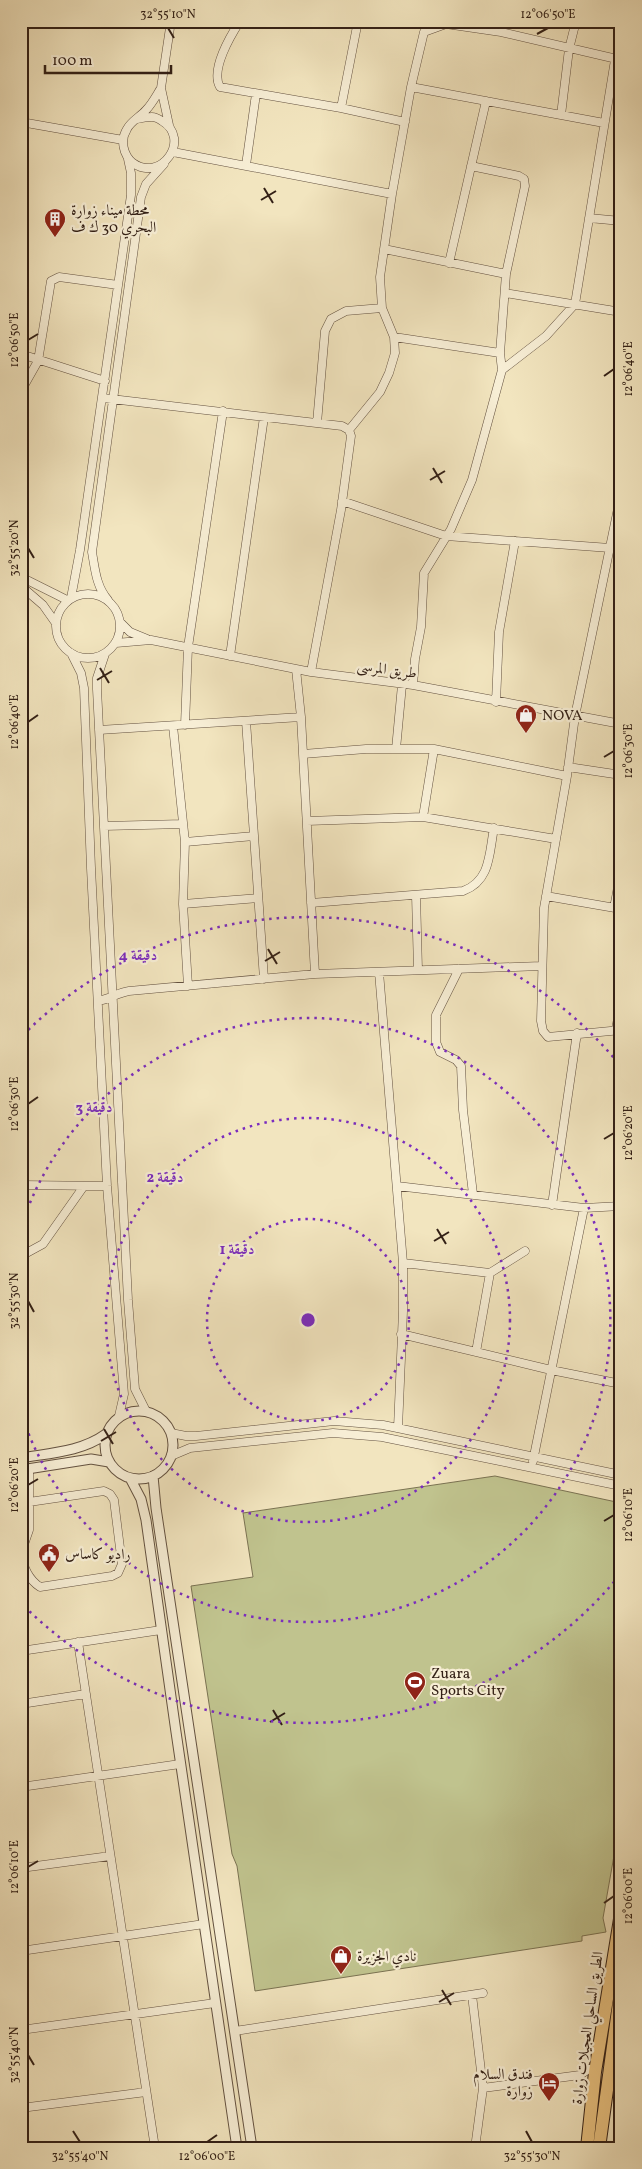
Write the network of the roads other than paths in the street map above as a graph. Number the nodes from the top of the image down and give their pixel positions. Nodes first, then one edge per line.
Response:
1 (171, 21) edge
2 (240, 21) edge
3 (358, 21) edge
4 (503, 21) edge
5 (576, 21) edge
6 (502, 32) junction
7 (570, 49) junction
8 (618, 60) edge
9 (411, 87) junction
10 (162, 88) junction
11 (256, 94) junction
12 (486, 101) junction
13 (341, 108) junction
14 (561, 115) junction
15 (136, 119) junction
16 (21, 122) edge
17 (405, 122) junction
18 (604, 123) junction
19 (168, 125) junction
20 (122, 140) junction
21 (173, 152) junction
22 (128, 159) junction
23 (164, 164) junction
24 (246, 165) junction
25 (471, 166) junction
26 (392, 194) junction
27 (589, 218) junction
28 (621, 221) edge
29 (384, 249) junction
30 (449, 263) junction
31 (506, 274) junction
32 (118, 285) junction
33 (505, 293) junction
34 (575, 304) junction
35 (382, 308) junction
36 (621, 312) edge
37 (394, 337) junction
38 (500, 353) junction
39 (21, 354) edge
40 (38, 361) junction
41 (502, 370) junction
42 (105, 381) junction
43 (21, 391) edge
44 (103, 398) junction
45 (113, 399) junction
46 (223, 411) junction
47 (264, 417) junction
48 (317, 423) junction
49 (349, 430) junction
50 (621, 494) edge
51 (342, 501) junction
52 (446, 536) junction
53 (514, 541) junction
54 (610, 548) junction
55 (21, 576) edge
56 (21, 586) edge
57 (69, 599) junction
58 (108, 600) junction
59 (56, 622) junction
60 (120, 622) junction
61 (151, 640) junction
62 (116, 643) junction
63 (188, 647) junction
64 (71, 653) junction
65 (105, 654) junction
66 (230, 656) junction
67 (296, 669) junction
68 (311, 672) junction
69 (402, 685) junction
70 (413, 686) junction
71 (496, 702) junction
72 (575, 716) junction
73 (301, 717) junction
74 (246, 721) junction
75 (621, 724) edge
76 (185, 725) junction
77 (173, 726) junction
78 (99, 730) junction
79 (396, 749) junction
80 (434, 749) junction
81 (303, 754) junction
82 (568, 766) junction
83 (621, 775) edge
84 (567, 776) junction
85 (423, 817) junction
86 (307, 821) junction
87 (183, 824) junction
88 (104, 826) junction
89 (494, 828) junction
90 (254, 836) junction
91 (556, 839) junction
92 (185, 842) junction
93 (621, 871) edge
94 (416, 895) junction
95 (546, 896) junction
96 (258, 898) junction
97 (312, 903) junction
98 (182, 904) junction
99 (617, 908) edge
100 (541, 966) junction
101 (459, 969) junction
102 (418, 970) junction
103 (379, 972) junction
104 (315, 974) junction
105 (264, 979) junction
106 (188, 986) junction
107 (113, 998) junction
108 (98, 1001) junction
109 (621, 1002) edge
110 (618, 1030) edge
111 (577, 1033) junction
112 (21, 1186) edge
113 (84, 1186) junction
114 (107, 1186) junction
115 (397, 1186) junction
116 (473, 1194) junction
117 (552, 1204) junction
118 (621, 1206) edge
119 (584, 1208) junction
120 (525, 1251) dead end
121 (21, 1256) edge
122 (403, 1263) junction
123 (490, 1273) junction
124 (401, 1334) junction
125 (476, 1352) junction
126 (551, 1370) junction
127 (621, 1373) edge
128 (620, 1384) edge
129 (146, 1411) junction
130 (119, 1416) junction
131 (346, 1422) junction
132 (398, 1428) junction
133 (171, 1433) junction
134 (106, 1434) junction
135 (344, 1434) junction
136 (171, 1456) junction
137 (534, 1456) junction
138 (21, 1458) edge
139 (109, 1462) junction
140 (532, 1468) junction
141 (25, 1469) edge
142 (621, 1475) edge
143 (153, 1476) junction
144 (130, 1478) junction
145 (621, 1486) edge
146 (29, 1502) junction
147 (21, 1553) edge
148 (161, 1630) junction
149 (78, 1642) junction
150 (21, 1651) edge
151 (86, 1694) junction
152 (21, 1704) edge
153 (189, 1731) junction
154 (176, 1732) junction
155 (180, 1764) junction
156 (98, 1776) junction
157 (21, 1787) edge
158 (110, 1856) junction
159 (21, 1868) edge
160 (621, 1913) edge
161 (204, 1924) junction
162 (122, 1935) junction
163 (21, 1951) edge
164 (621, 1988) edge
165 (483, 1993) dead end
166 (472, 1995) junction
167 (215, 2003) junction
168 (134, 2014) junction
169 (21, 2030) edge
170 (234, 2031) junction
171 (590, 2069) dead end
172 (483, 2088) junction
173 (146, 2092) junction
174 (21, 2108) edge
175 (155, 2148) edge
176 (237, 2148) edge
177 (252, 2148) edge
178 (475, 2148) edge
179 (588, 2148) edge
180 (599, 2148) edge

1 - 10 street
2 - 11 street
3 - 13 street
4 - 6 street
5 - 7 street
6 - 7 street
6 - 9 street
7 - 8 street
7 - 14 street
8 - 18 street
9 - 12 street
9 - 17 street
10 - 15 street
10 - 19 street
11 - 13 street
11 - 24 street
12 - 14 street
12 - 25 street
13 - 17 street
14 - 18 street
15 - 19 street
15 - 20 street
16 - 20 street
17 - 26 street
18 - 27 street
19 - 21 street
20 - 22 street
21 - 23 street
21 - 24 street
22 - 23 street
22 - 32 street
23 - 45 street
24 - 26 street
25 - 30 street
25 - 31 street
26 - 29 street
27 - 28 street
27 - 34 street
29 - 30 street
29 - 35 street
30 - 31 street
31 - 33 street
32 - 40 street
32 - 42 street
33 - 34 street
33 - 38 street
34 - 36 street
34 - 41 street
35 - 37 street
35 - 48 street
37 - 38 street
37 - 49 street
38 - 41 street
39 - 40 street
40 - 42 street
40 - 43 street
41 - 52 street
42 - 44 street
44 - 45 street
44 - 57 street
45 - 46 street
45 - 58 street
46 - 47 street
46 - 63 street
47 - 48 street
47 - 66 street
48 - 49 street
49 - 51 street
50 - 54 street
51 - 52 street
51 - 68 street
52 - 53 street
52 - 70 street
53 - 54 street
53 - 71 street
54 - 72 street
55 - 57 street
56 - 59 street
57 - 58 street
57 - 59 street
58 - 60 street
59 - 64 street
60 - 61 street, طريق المرسى
60 - 62 street
61 - 62 street, طريق المرسى
61 - 63 street, طريق المرسى
62 - 65 street
63 - 66 street, طريق المرسى
63 - 76 street
64 - 65 street
64 - 108 street
65 - 78 street
66 - 67 street, طريق المرسى
67 - 68 street, طريق المرسى
67 - 73 street
68 - 69 street, طريق المرسى
69 - 70 street, طريق المرسى
69 - 79 street
70 - 71 street, طريق المرسى
71 - 72 street, طريق المرسى
72 - 75 street, طريق المرسى
72 - 82 street
73 - 74 street
73 - 81 street
74 - 76 street
74 - 90 street
76 - 77 street
77 - 78 street
77 - 87 street
78 - 88 street
79 - 80 street
79 - 81 street
80 - 84 street
80 - 85 street
81 - 86 street
82 - 83 street
82 - 84 street
84 - 91 street
85 - 86 street
85 - 89 street
86 - 97 street
87 - 88 street
87 - 92 street
88 - 107 street
89 - 91 street
89 - 94 street
90 - 92 street
90 - 96 street
91 - 95 street
92 - 98 street
93 - 99 street
94 - 97 street
94 - 102 street
95 - 99 street
95 - 100 street
96 - 98 street
96 - 105 street
97 - 104 street
98 - 106 street
100 - 101 street
100 - 111 street
101 - 102 street
101 - 116 street
102 - 103 street
103 - 104 street
103 - 115 street
104 - 105 street
105 - 106 street
106 - 107 street
107 - 108 street
107 - 129 street
108 - 114 street
109 - 110 street
110 - 111 street
111 - 117 street
112 - 113 street
113 - 114 street
113 - 121 street
114 - 130 street
115 - 116 street
115 - 122 street
116 - 117 street
117 - 119 street
118 - 119 street
119 - 126 street
120 - 123 street
122 - 123 street
122 - 124 street
123 - 125 street
124 - 125 street
124 - 132 street
125 - 126 street
126 - 128 street
126 - 137 street
127 - 128 street
129 - 130 street
129 - 133 street
130 - 134 street
131 - 132 street
131 - 133 street
131 - 135 street
132 - 137 street
133 - 136 street
134 - 138 street
134 - 139 street
135 - 136 street
135 - 140 street
136 - 143 street
137 - 140 street
137 - 142 street
139 - 141 street
139 - 144 street
140 - 145 street
141 - 146 street
143 - 144 street
143 - 153 street
144 - 148 street
146 - 147 street
146 - 147 street
148 - 149 street
148 - 154 street
149 - 150 street
149 - 151 street
151 - 152 street
151 - 156 street
153 - 154 street
153 - 170 street
154 - 155 street
155 - 156 street
155 - 161 street
156 - 157 street
156 - 158 street
158 - 159 street
158 - 162 street
160 - 179 highway, الطريق الساحلي العجيلات زوارة
161 - 162 street
161 - 167 street
162 - 163 street
162 - 168 street
164 - 180 highway
165 - 166 street
166 - 170 street
166 - 172 street
167 - 168 street
167 - 176 street
168 - 169 street
168 - 173 street
170 - 177 street
171 - 172 street
172 - 178 street
173 - 174 street
173 - 175 street

